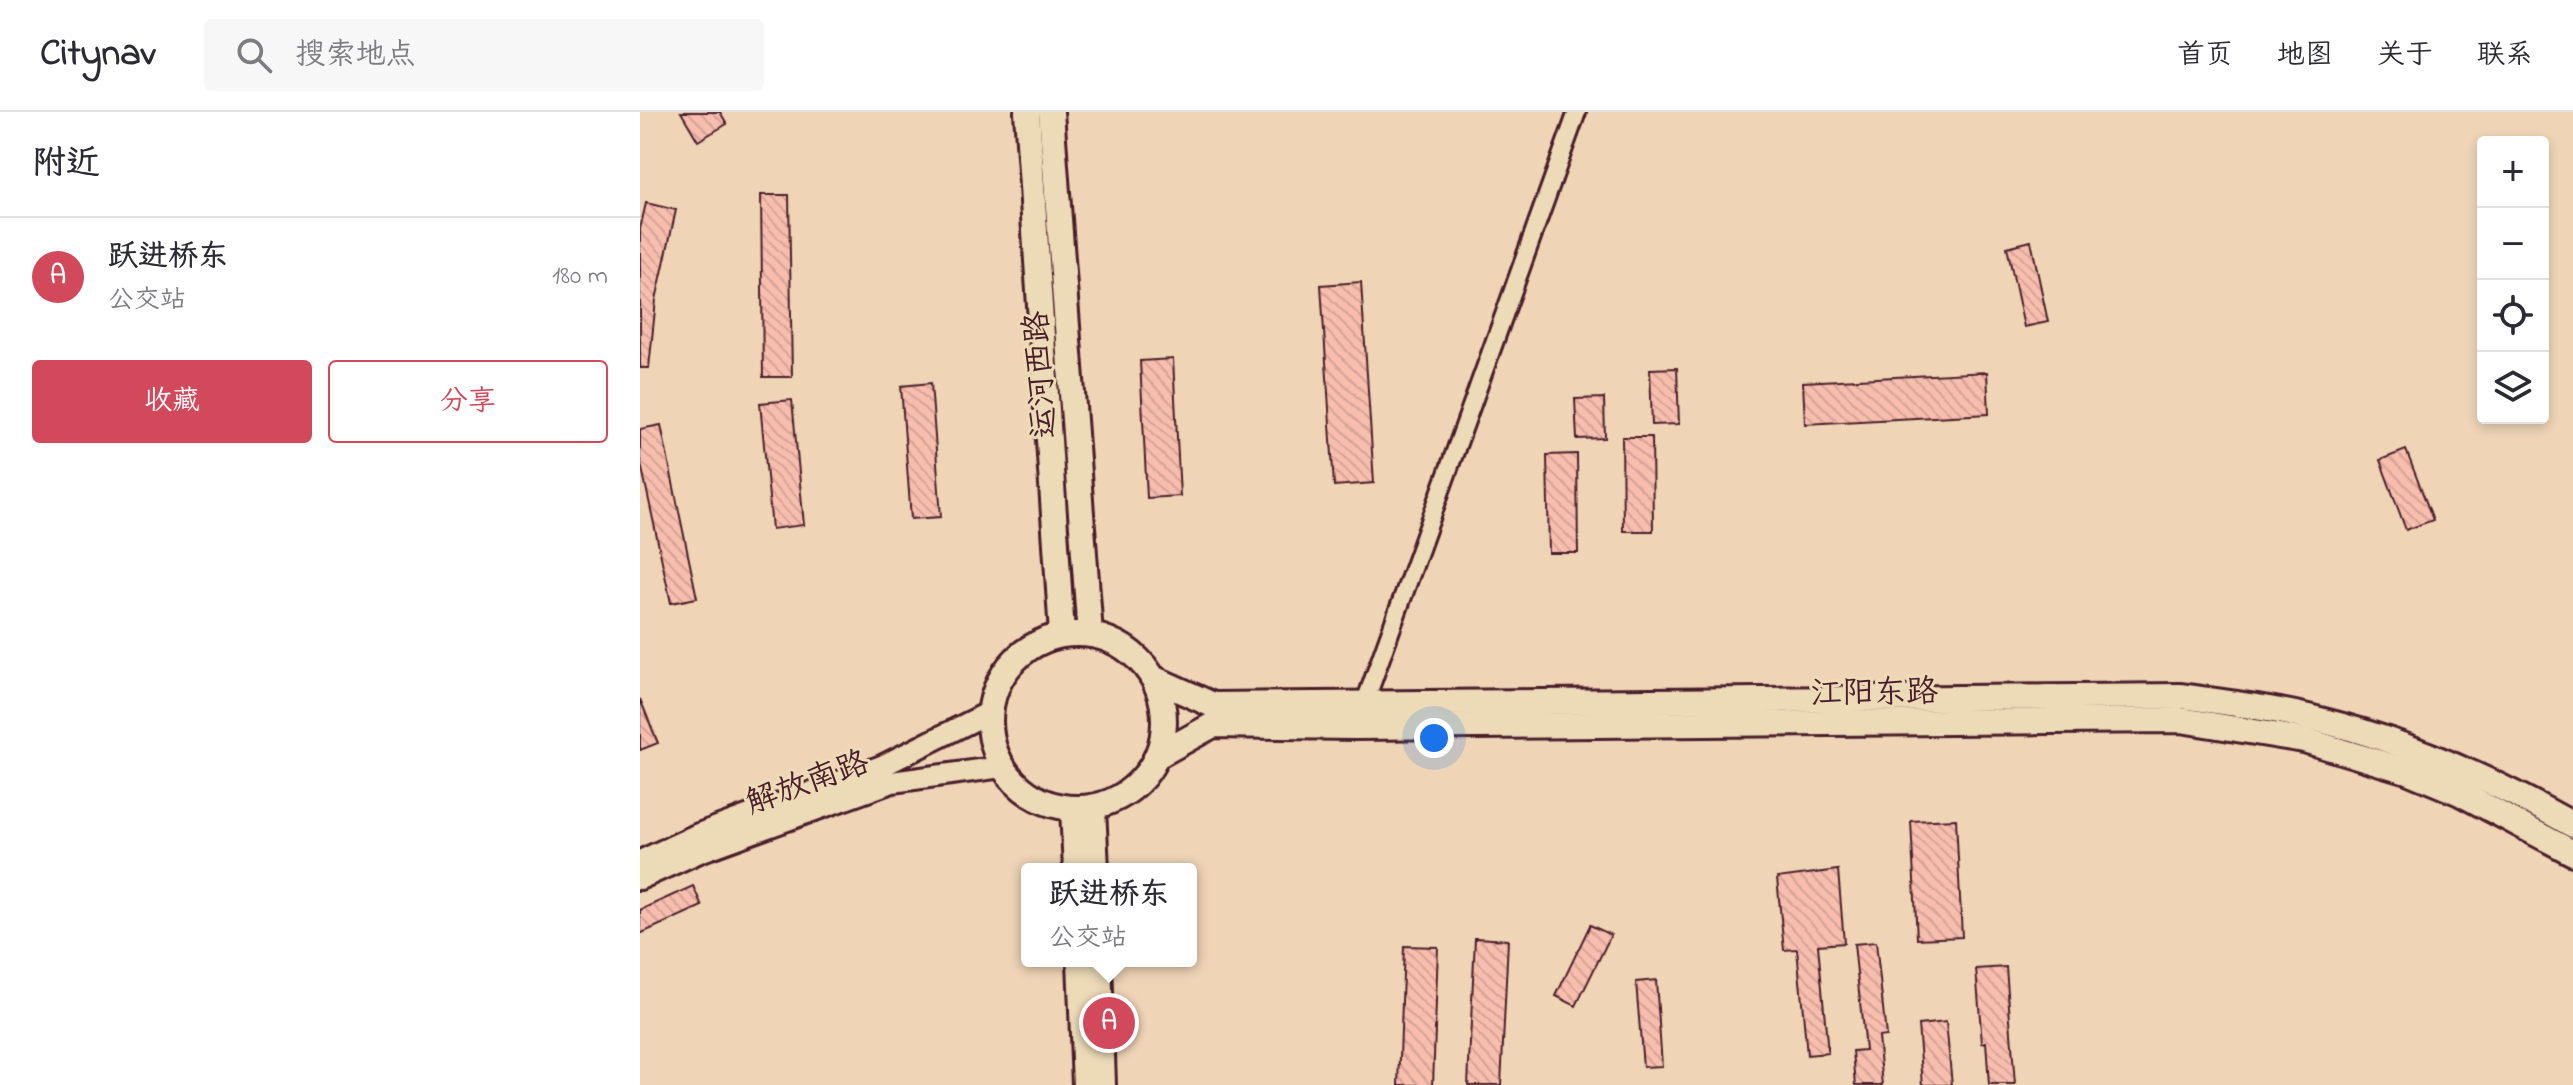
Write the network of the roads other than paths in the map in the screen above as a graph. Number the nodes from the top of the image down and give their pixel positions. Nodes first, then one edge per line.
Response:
1 (1027, 112) edge
2 (1051, 112) edge
3 (1577, 112) edge
4 (1062, 634) junction
5 (1090, 634) junction
6 (1155, 679) junction
7 (1364, 705) junction
8 (990, 712) junction
9 (1159, 755) junction
10 (1002, 767) junction
11 (1083, 809) junction
12 (2573, 825) edge
13 (2573, 853) edge
14 (640, 861) edge
15 (1077, 863) edge
16 (1095, 863) edge
17 (640, 879) edge
18 (1080, 967) edge
19 (1099, 967) edge
20 (1085, 1085) edge
21 (1103, 1085) edge

1 - 4 main road, 运河西路
2 - 5 main road, 运河西路
3 - 7 street
4 - 5 main road
4 - 8 main road
5 - 6 main road
6 - 7 main road, 江阳东路
6 - 9 main road
7 - 12 main road, 江阳东路
8 - 10 main road
8 - 14 street, 解放南路
9 - 11 main road
9 - 13 main road, 江阳东路
10 - 11 main road
10 - 17 street, 解放南路
11 - 15 main road
11 - 16 main road
18 - 20 main road
19 - 21 main road

